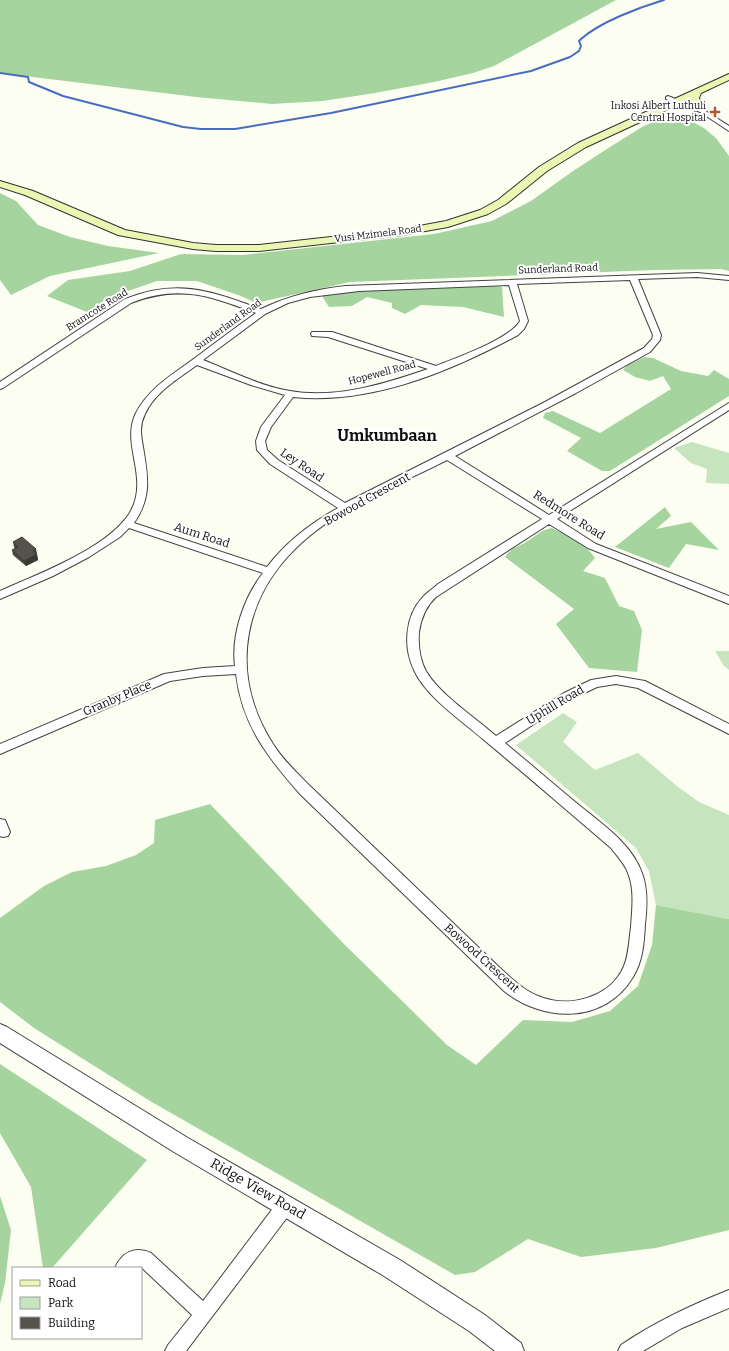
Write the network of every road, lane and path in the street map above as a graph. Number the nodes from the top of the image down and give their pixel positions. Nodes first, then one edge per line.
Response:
1 (729, 70) edge
2 (729, 77) edge
3 (698, 92) junction
4 (668, 102) junction
5 (688, 109) joint
6 (698, 109) junction
7 (708, 115) junction
8 (729, 129) edge
9 (0, 178) edge
10 (0, 184) edge
11 (633, 277) junction
12 (729, 278) edge
13 (512, 282) junction
14 (262, 312) junction
15 (315, 334) dead end
16 (196, 362) junction
17 (436, 369) junction
18 (0, 386) edge
19 (291, 394) junction
20 (729, 406) edge
21 (448, 456) junction
22 (345, 508) junction
23 (551, 519) junction
24 (127, 524) junction
25 (268, 571) junction
26 (0, 595) edge
27 (729, 600) edge
28 (240, 670) junction
29 (729, 729) edge
30 (495, 743) junction
31 (0, 749) edge
32 (0, 1033) edge
33 (286, 1205) junction
34 (125, 1267) edge
35 (729, 1299) edge
36 (204, 1314) junction
37 (174, 1351) edge
38 (513, 1351) edge
39 (627, 1351) edge

1 - 4 main road, Vusi Mzimela Road
2 - 3 main road, Vusi Mzimela Road
3 - 4 main road, Vusi Mzimela Road
3 - 6 main road
4 - 5 main road
4 - 6 street
4 - 9 main road, Vusi Mzimela Road
4 - 10 main road, Vusi Mzimela Road
5 - 7 street
6 - 7 street
7 - 8 street
11 - 12 street, Sunderland Road
11 - 13 street, Sunderland Road
11 - 21 street, Bowood Crescent
13 - 14 street, Sunderland Road
13 - 17 street, Hopewell Road
14 - 16 street, Sunderland Road
14 - 18 street, Bramcote Road
15 - 17 street
16 - 19 street, Hopewell Road
16 - 24 street, Sunderland Road
17 - 19 street, Hopewell Road
19 - 22 street, Ley Road
20 - 23 street, Bowood Crescent
21 - 22 street, Bowood Crescent
21 - 23 street, Redmore Road
22 - 25 street, Bowood Crescent
23 - 27 street, Redmore Road
23 - 30 street, Bowood Crescent
24 - 25 street, Aum Road
24 - 26 street, Sunderland Road
25 - 28 street, Bowood Crescent
28 - 30 street, Bowood Crescent
28 - 31 street, Granby Place
29 - 30 street, Uphill Road
32 - 33 street, Ridge View Road
33 - 36 street
33 - 38 street, Ridge View Road
34 - 36 street
35 - 39 street
36 - 37 street

